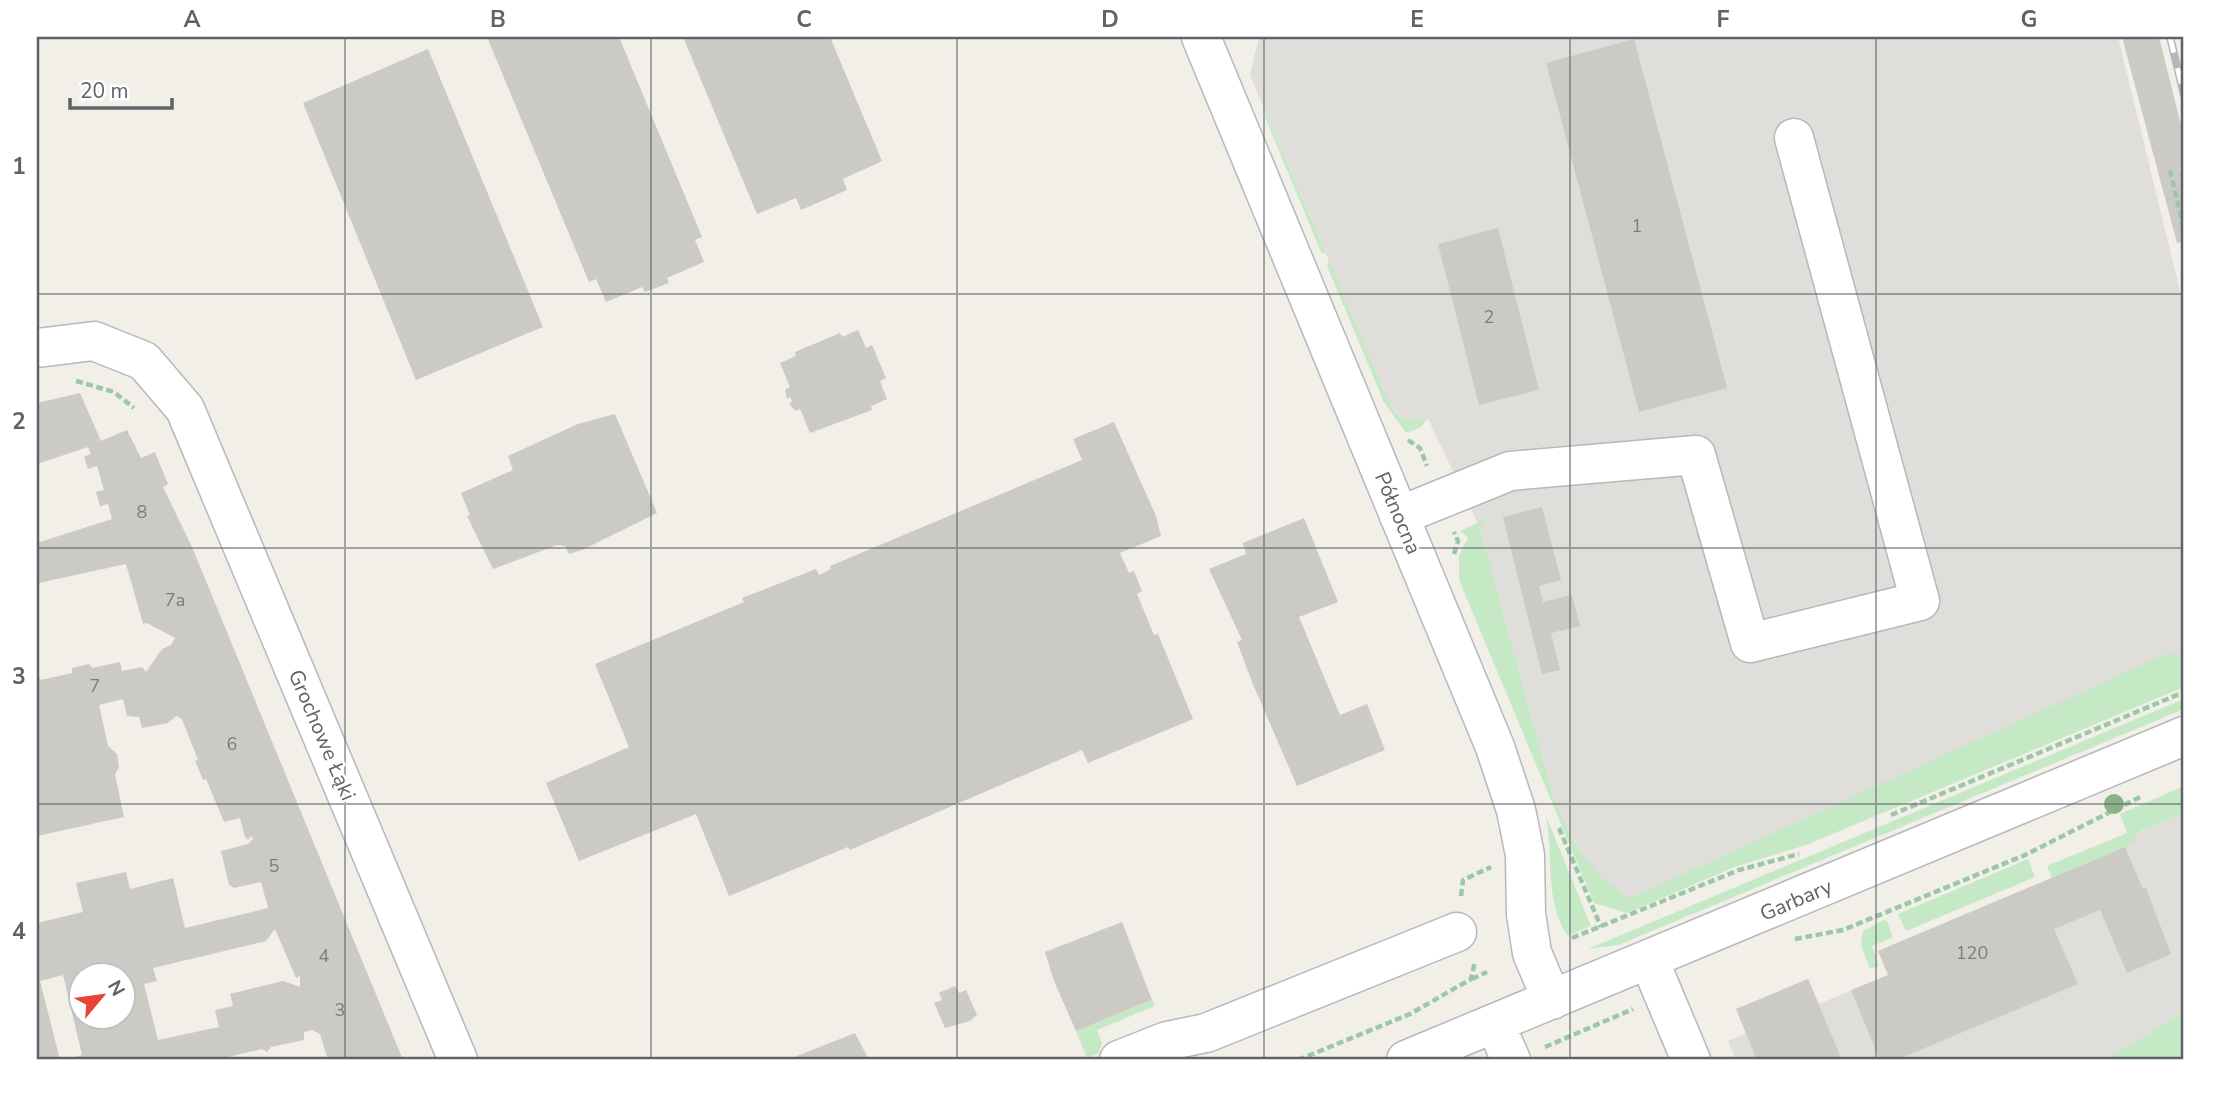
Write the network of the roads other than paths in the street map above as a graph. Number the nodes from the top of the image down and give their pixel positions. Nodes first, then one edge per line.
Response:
1 (1201, 37) edge
2 (1794, 138) dead end
3 (37, 348) edge
4 (1399, 516) junction
5 (2184, 736) edge
6 (1467, 943) road end
7 (1649, 960) junction
8 (1552, 1000) junction
9 (1495, 1024) junction
10 (1527, 1054) edge
11 (458, 1060) edge
12 (1119, 1060) edge
13 (1406, 1060) edge
14 (1691, 1060) edge

1 - 4 street, Północna
2 - 4 street
3 - 11 street, Grochowe Łąki
4 - 8 street, Północna
5 - 7 street, Garbary
6 - 12 street
7 - 8 street, Garbary
7 - 14 street
8 - 9 street, Garbary
9 - 10 street
9 - 13 street, Garbary

